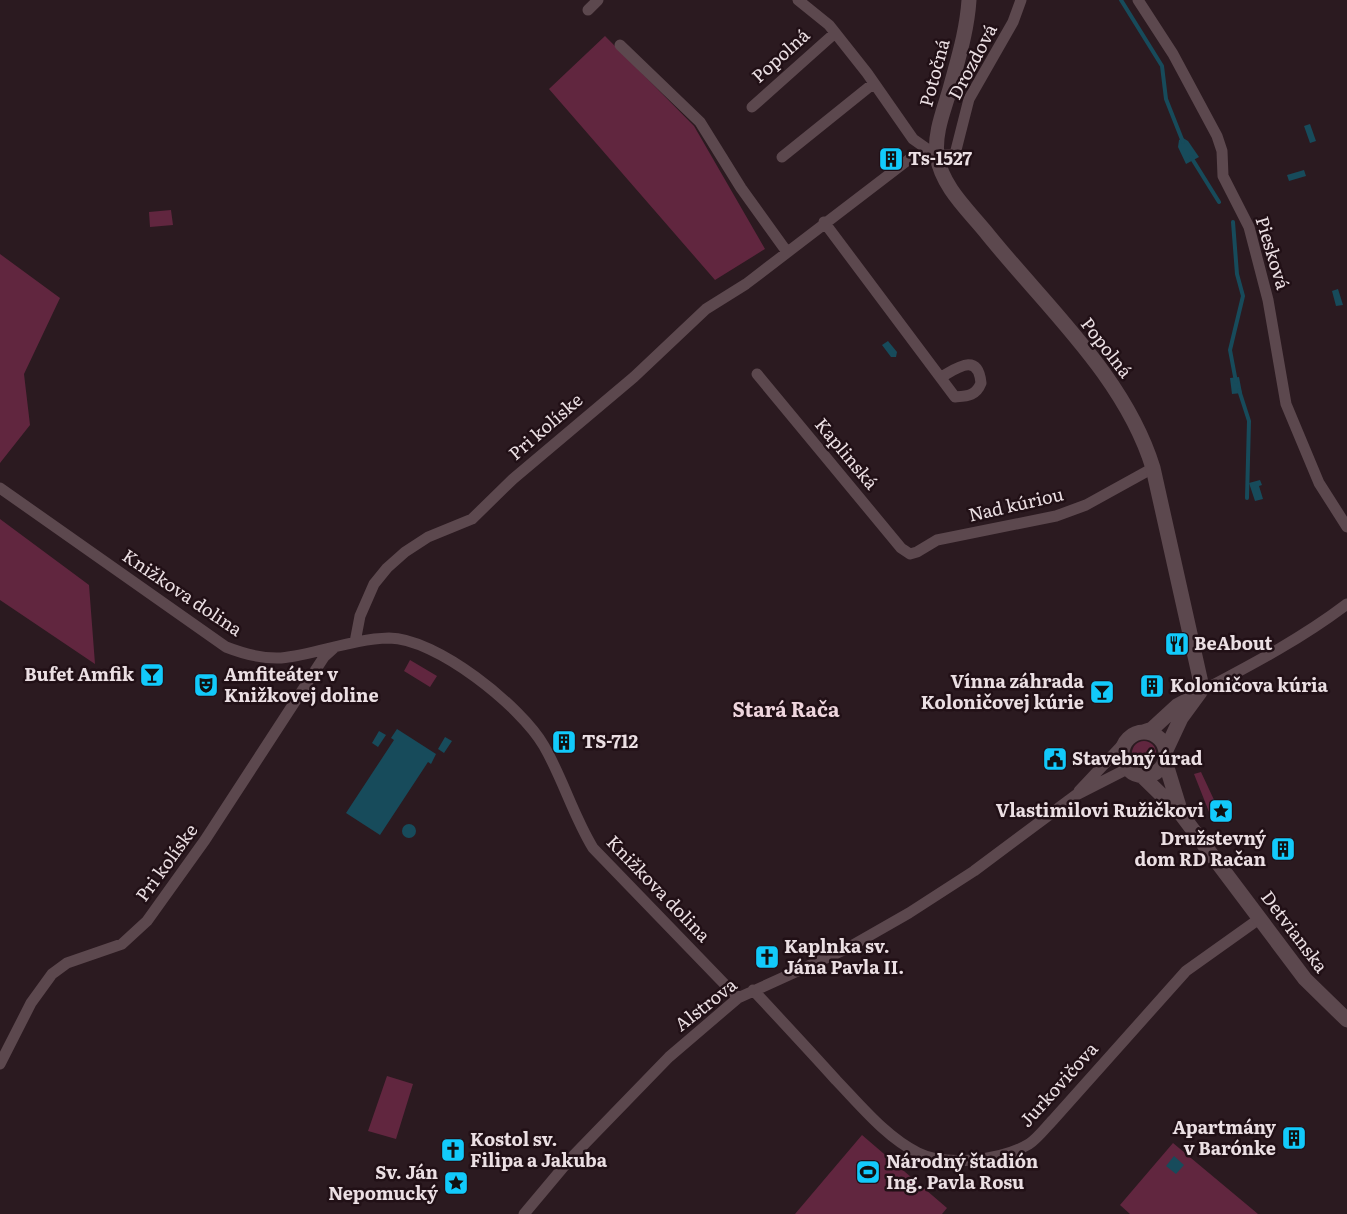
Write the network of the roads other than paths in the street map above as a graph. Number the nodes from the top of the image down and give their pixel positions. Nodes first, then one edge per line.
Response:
1 (598, 0) edge
2 (798, 0) edge
3 (969, 0) edge
4 (1022, 0) edge
5 (1138, 0) edge
6 (588, 10) dead end
7 (835, 33) junction
8 (620, 46) dead end
9 (874, 84) junction
10 (752, 107) dead end
11 (937, 156) junction
12 (782, 157) dead end
13 (824, 222) junction
14 (787, 252) junction
15 (758, 374) dead end
16 (941, 377) dead end
17 (1153, 468) junction
18 (0, 488) edge
19 (1347, 527) edge
20 (910, 554) joint
21 (1347, 604) edge
22 (355, 642) junction
23 (336, 646) junction
24 (1198, 694) junction
25 (1144, 732) junction
26 (1125, 742) junction
27 (1166, 756) junction
28 (1128, 769) junction
29 (1142, 776) junction
30 (1076, 795) junction
31 (1181, 814) junction
32 (1259, 919) junction
33 (753, 990) junction
34 (738, 998) junction
35 (1347, 1020) edge
36 (0, 1064) edge
37 (524, 1214) edge

1 - 6 street
2 - 7 street, Popolná
3 - 11 street, Potočná
4 - 11 street, Drozdová
5 - 19 street, Piesková
7 - 9 street, Popolná
7 - 10 street, Popolná
8 - 14 street
9 - 11 street, Popolná
9 - 12 street
11 - 13 street, Pri kolíske
11 - 17 street, Popolná
13 - 14 street, Pri kolíske
13 - 16 street
14 - 22 street, Pri kolíske
15 - 20 street, Kaplinská
17 - 20 street, Nad kúriou
17 - 24 street, Popolná
18 - 23 street, Knižkova dolina
21 - 24 street
22 - 23 street, Knižkova dolina
22 - 34 street, Knižkova dolina
23 - 36 street, Pri kolíske
24 - 25 street
24 - 27 street
25 - 26 street
25 - 27 street
26 - 28 street
26 - 30 street, Alstrova
27 - 29 street
27 - 31 street, Detvianska
28 - 29 street
28 - 30 street, Alstrova
29 - 31 street, Detvianska
30 - 33 street, Alstrova
31 - 32 street, Detvianska
32 - 33 street, Jurkovičova
32 - 35 street, Detvianska
33 - 34 street, Alstrova
34 - 37 street, Alstrova

